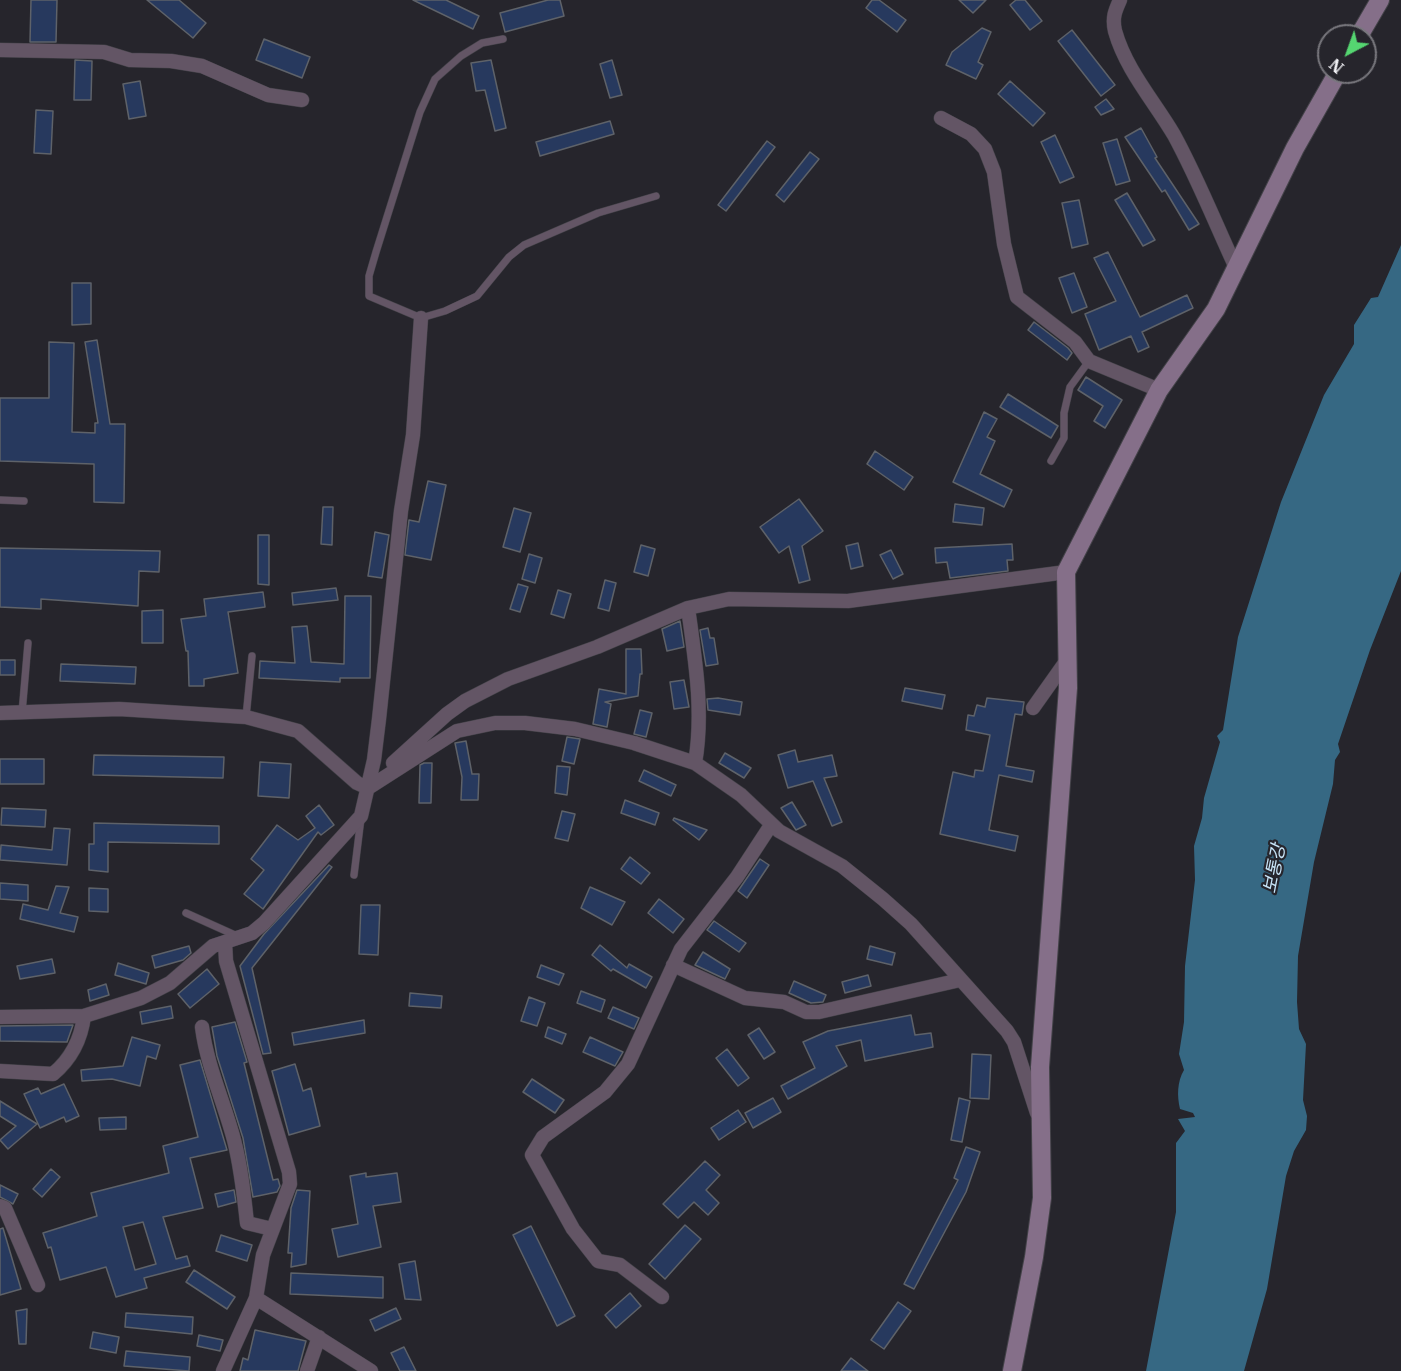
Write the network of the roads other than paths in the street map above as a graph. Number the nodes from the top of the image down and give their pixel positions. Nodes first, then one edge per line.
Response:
1 (1120, 0) edge
2 (1380, 0) edge
3 (1366, 24) edge
4 (503, 39) dead end
5 (0, 51) edge
6 (1331, 84) edge
7 (302, 100) dead end
8 (941, 118) dead end
9 (656, 196) dead end
10 (1237, 270) junction
11 (421, 318) junction
12 (1089, 361) junction
13 (1159, 390) junction
14 (1051, 460) dead end
15 (0, 500) edge
16 (24, 501) dead end
17 (1066, 572) junction
18 (688, 608) junction
19 (28, 643) dead end
20 (252, 656) dead end
21 (1067, 660) junction
22 (1033, 708) dead end
23 (22, 712) junction
24 (0, 713) edge
25 (246, 717) junction
26 (695, 763) junction
27 (368, 788) junction
28 (361, 816) junction
29 (771, 825) junction
30 (354, 875) dead end
31 (186, 913) dead end
32 (232, 940) junction
33 (673, 965) junction
34 (960, 980) junction
35 (84, 1016) junction
36 (0, 1017) edge
37 (202, 1027) dead end
38 (0, 1071) edge
39 (1041, 1124) junction
40 (0, 1206) edge
41 (272, 1228) junction
42 (38, 1285) dead end
43 (662, 1297) dead end
44 (256, 1298) junction
45 (319, 1337) junction
46 (223, 1371) edge
47 (307, 1371) edge
48 (371, 1371) edge
49 (1012, 1371) edge

1 - 10 street
2 - 3 main road
4 - 11 lane
5 - 7 street
6 - 10 main road
8 - 12 street
9 - 11 lane
10 - 13 main road
11 - 27 street
12 - 13 street
12 - 14 lane
13 - 17 main road
15 - 16 lane
17 - 18 street
17 - 21 main road
18 - 26 street
18 - 27 street
19 - 23 lane
20 - 25 lane
21 - 22 street
21 - 39 main road
23 - 24 street
23 - 25 street
25 - 27 street
26 - 27 street
26 - 29 street
27 - 28 street
28 - 30 lane
28 - 32 street
29 - 33 street
29 - 34 street
31 - 32 lane
32 - 35 street
32 - 41 street
33 - 34 street
33 - 43 street
34 - 39 street
35 - 36 street
35 - 38 street
37 - 41 street
39 - 49 main road
40 - 42 street
41 - 44 street
44 - 45 street
44 - 46 street
45 - 47 street
45 - 48 street

